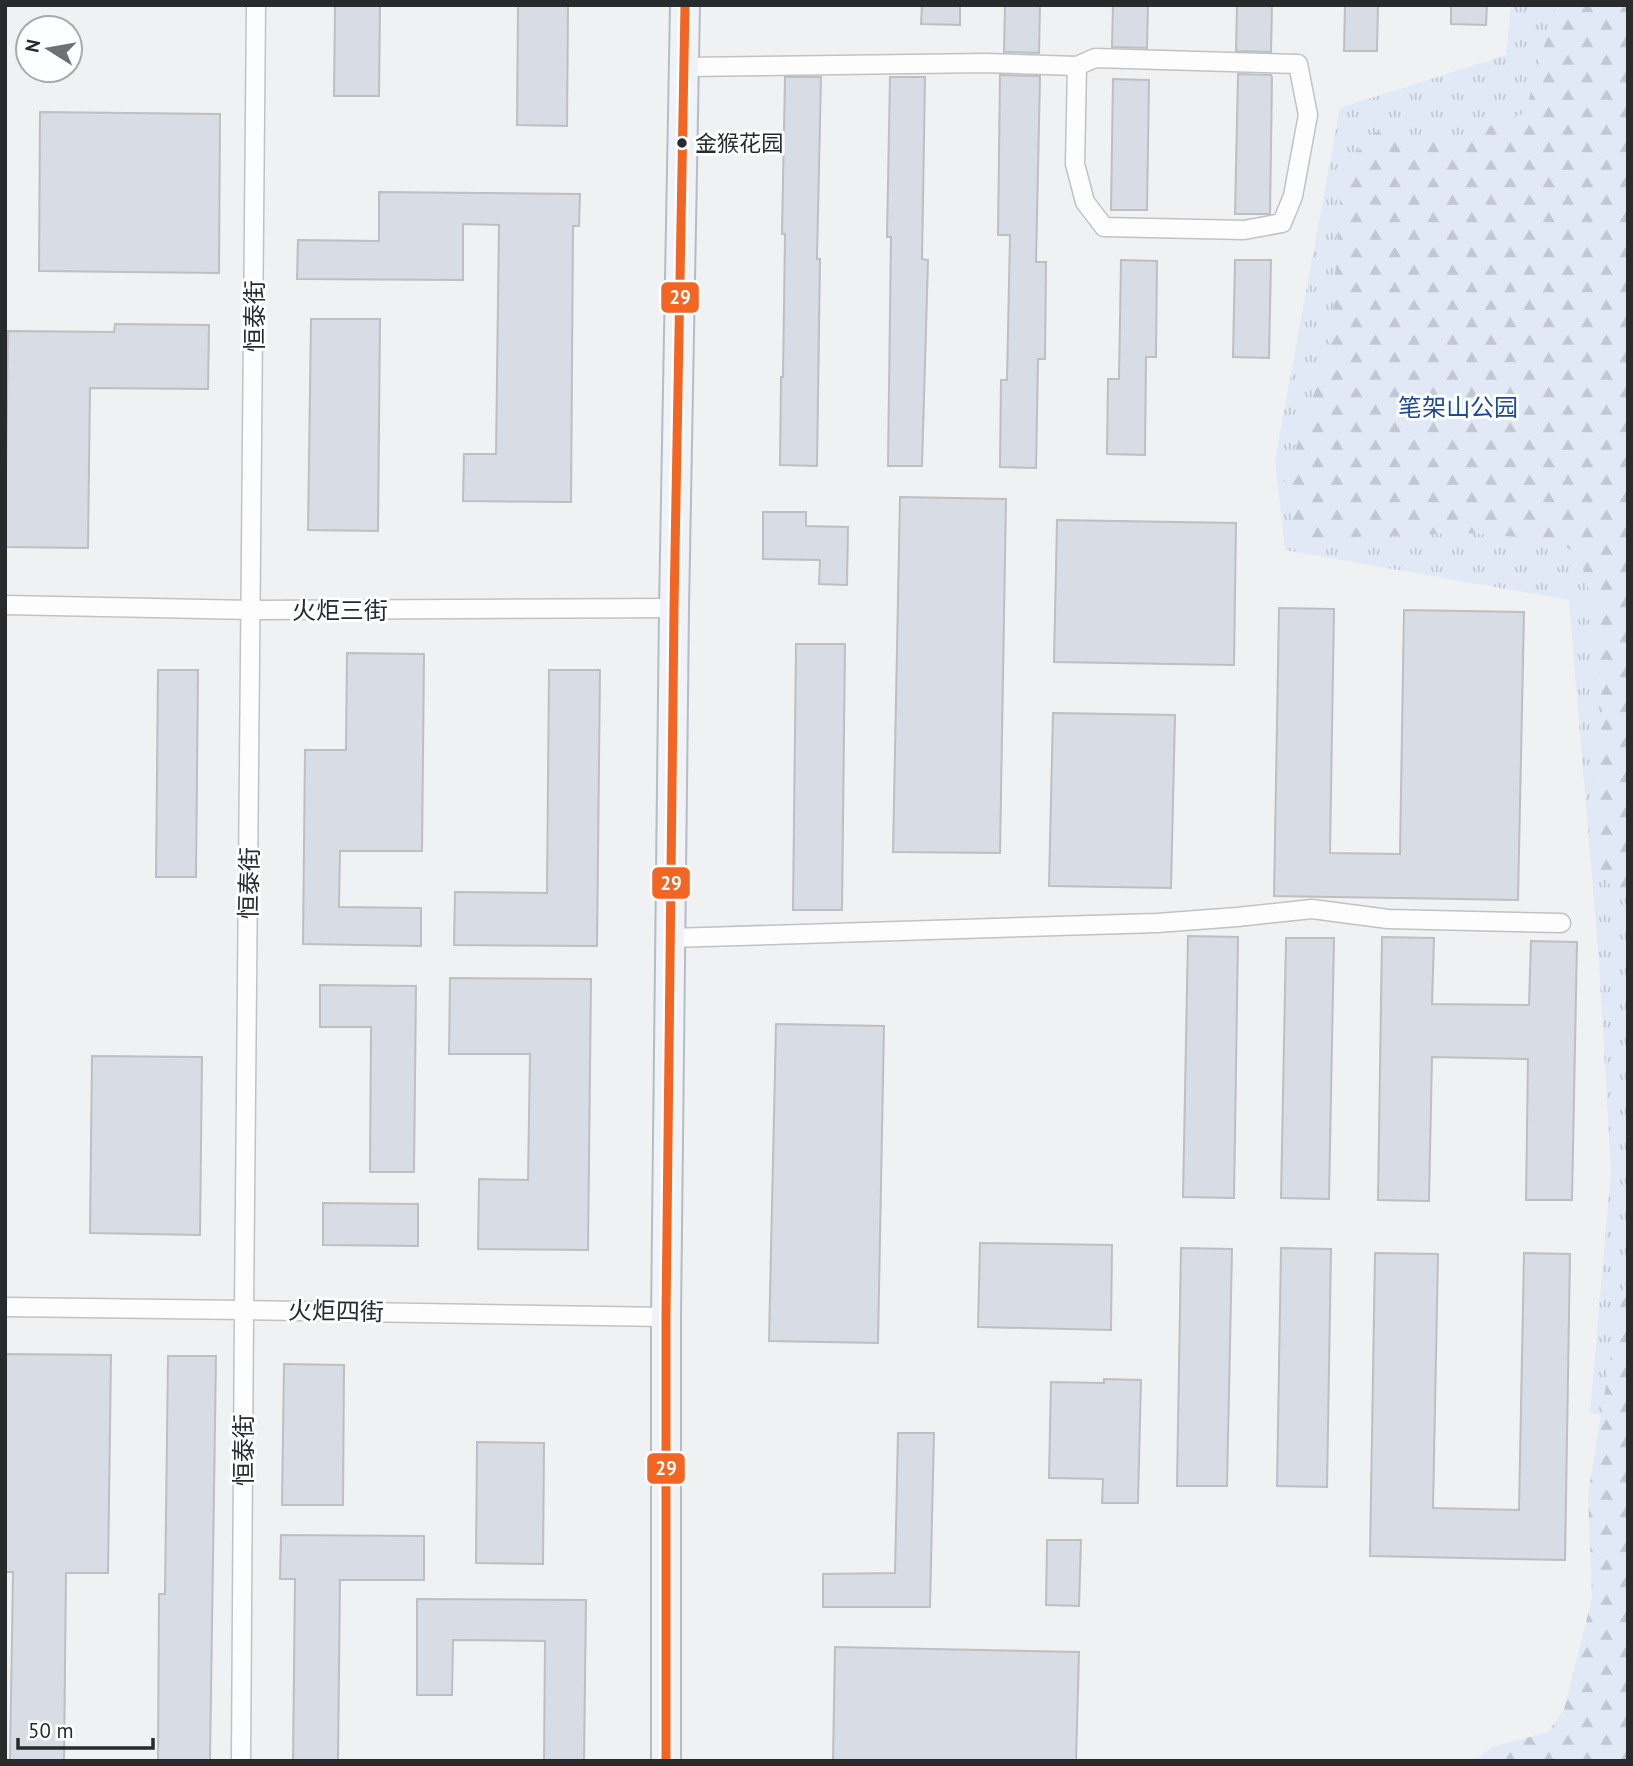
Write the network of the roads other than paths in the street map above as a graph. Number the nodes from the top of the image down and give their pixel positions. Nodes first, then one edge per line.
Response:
1 (256, 5) edge
2 (685, 5) edge
3 (1077, 66) junction
4 (685, 67) junction
5 (5, 605) edge
6 (674, 608) junction
7 (251, 610) junction
8 (1561, 923) dead end
9 (671, 938) junction
10 (5, 1307) edge
11 (244, 1310) junction
12 (666, 1317) junction
13 (241, 1761) edge
14 (666, 1761) edge

1 - 7 street, 恒泰街
2 - 4 main road
3 - 3 street
3 - 4 street
4 - 6 main road
5 - 7 street, 火炬三街
6 - 7 street, 火炬三街
6 - 9 main road
7 - 11 street, 恒泰街
8 - 9 street
9 - 12 main road
10 - 11 street, 火炬四街
11 - 12 street, 火炬四街
11 - 13 street, 恒泰街
12 - 14 main road

